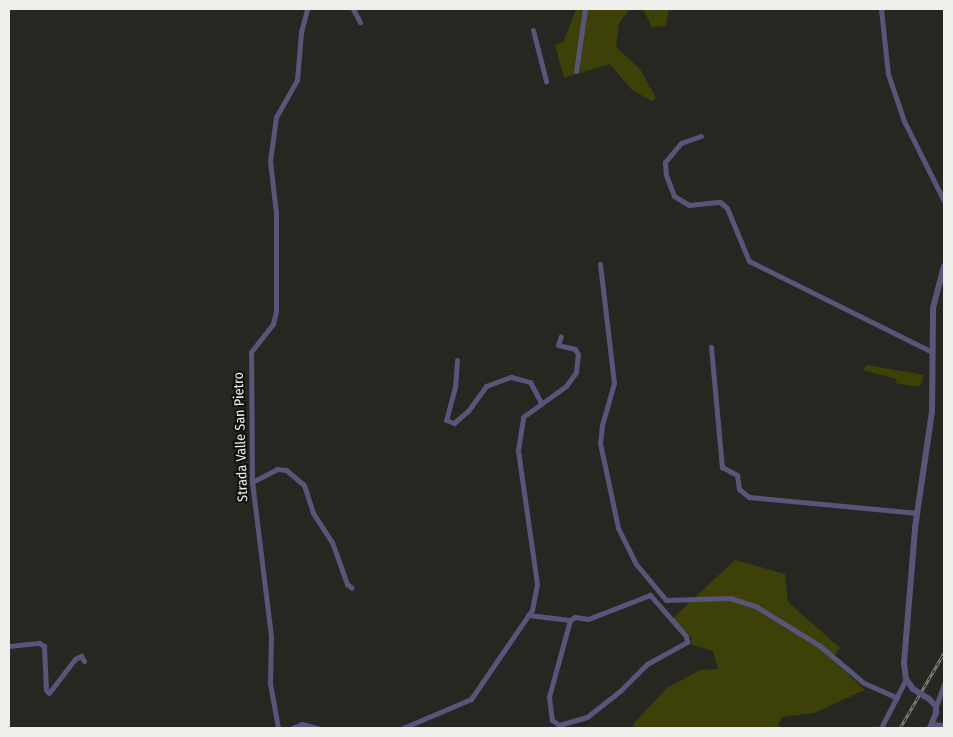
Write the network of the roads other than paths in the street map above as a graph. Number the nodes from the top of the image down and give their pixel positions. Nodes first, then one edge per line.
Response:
1 (307, 9) edge
2 (353, 9) edge
3 (585, 9) edge
4 (881, 9) edge
5 (360, 22) dead end
6 (533, 30) dead end
7 (576, 71) dead end
8 (546, 81) dead end
9 (700, 136) dead end
10 (944, 201) edge
11 (600, 264) dead end
12 (944, 266) edge
13 (561, 336) dead end
14 (711, 346) dead end
15 (932, 352) junction
16 (457, 360) dead end
17 (541, 403) junction
18 (252, 482) junction
19 (917, 513) junction
20 (652, 585) junction
21 (352, 588) dead end
22 (648, 595) junction
23 (528, 615) junction
24 (570, 620) junction
25 (9, 646) edge
26 (84, 661) dead end
27 (905, 678) junction
28 (944, 684) edge
29 (913, 689) junction
30 (897, 698) junction
31 (936, 706) junction
32 (944, 725) edge
33 (931, 726) edge
34 (278, 728) edge
35 (292, 728) edge
36 (318, 728) edge
37 (403, 728) edge
38 (881, 728) edge

1 - 18 street, Strada Valle San Pietro
2 - 5 street
3 - 7 street
4 - 10 street
6 - 8 street
9 - 15 street
11 - 20 street
12 - 15 street
13 - 17 street
14 - 19 street
15 - 19 street
16 - 17 street
17 - 23 street
18 - 21 street
18 - 34 street, Strada Valle San Pietro
19 - 27 street
20 - 22 street
20 - 30 street
22 - 24 street
22 - 24 street
23 - 24 street
23 - 37 street
25 - 26 street
27 - 29 street
27 - 30 street
28 - 31 street
29 - 30 street
29 - 31 street, bridge
30 - 38 street
31 - 33 street
32 - 33 street
35 - 36 street

